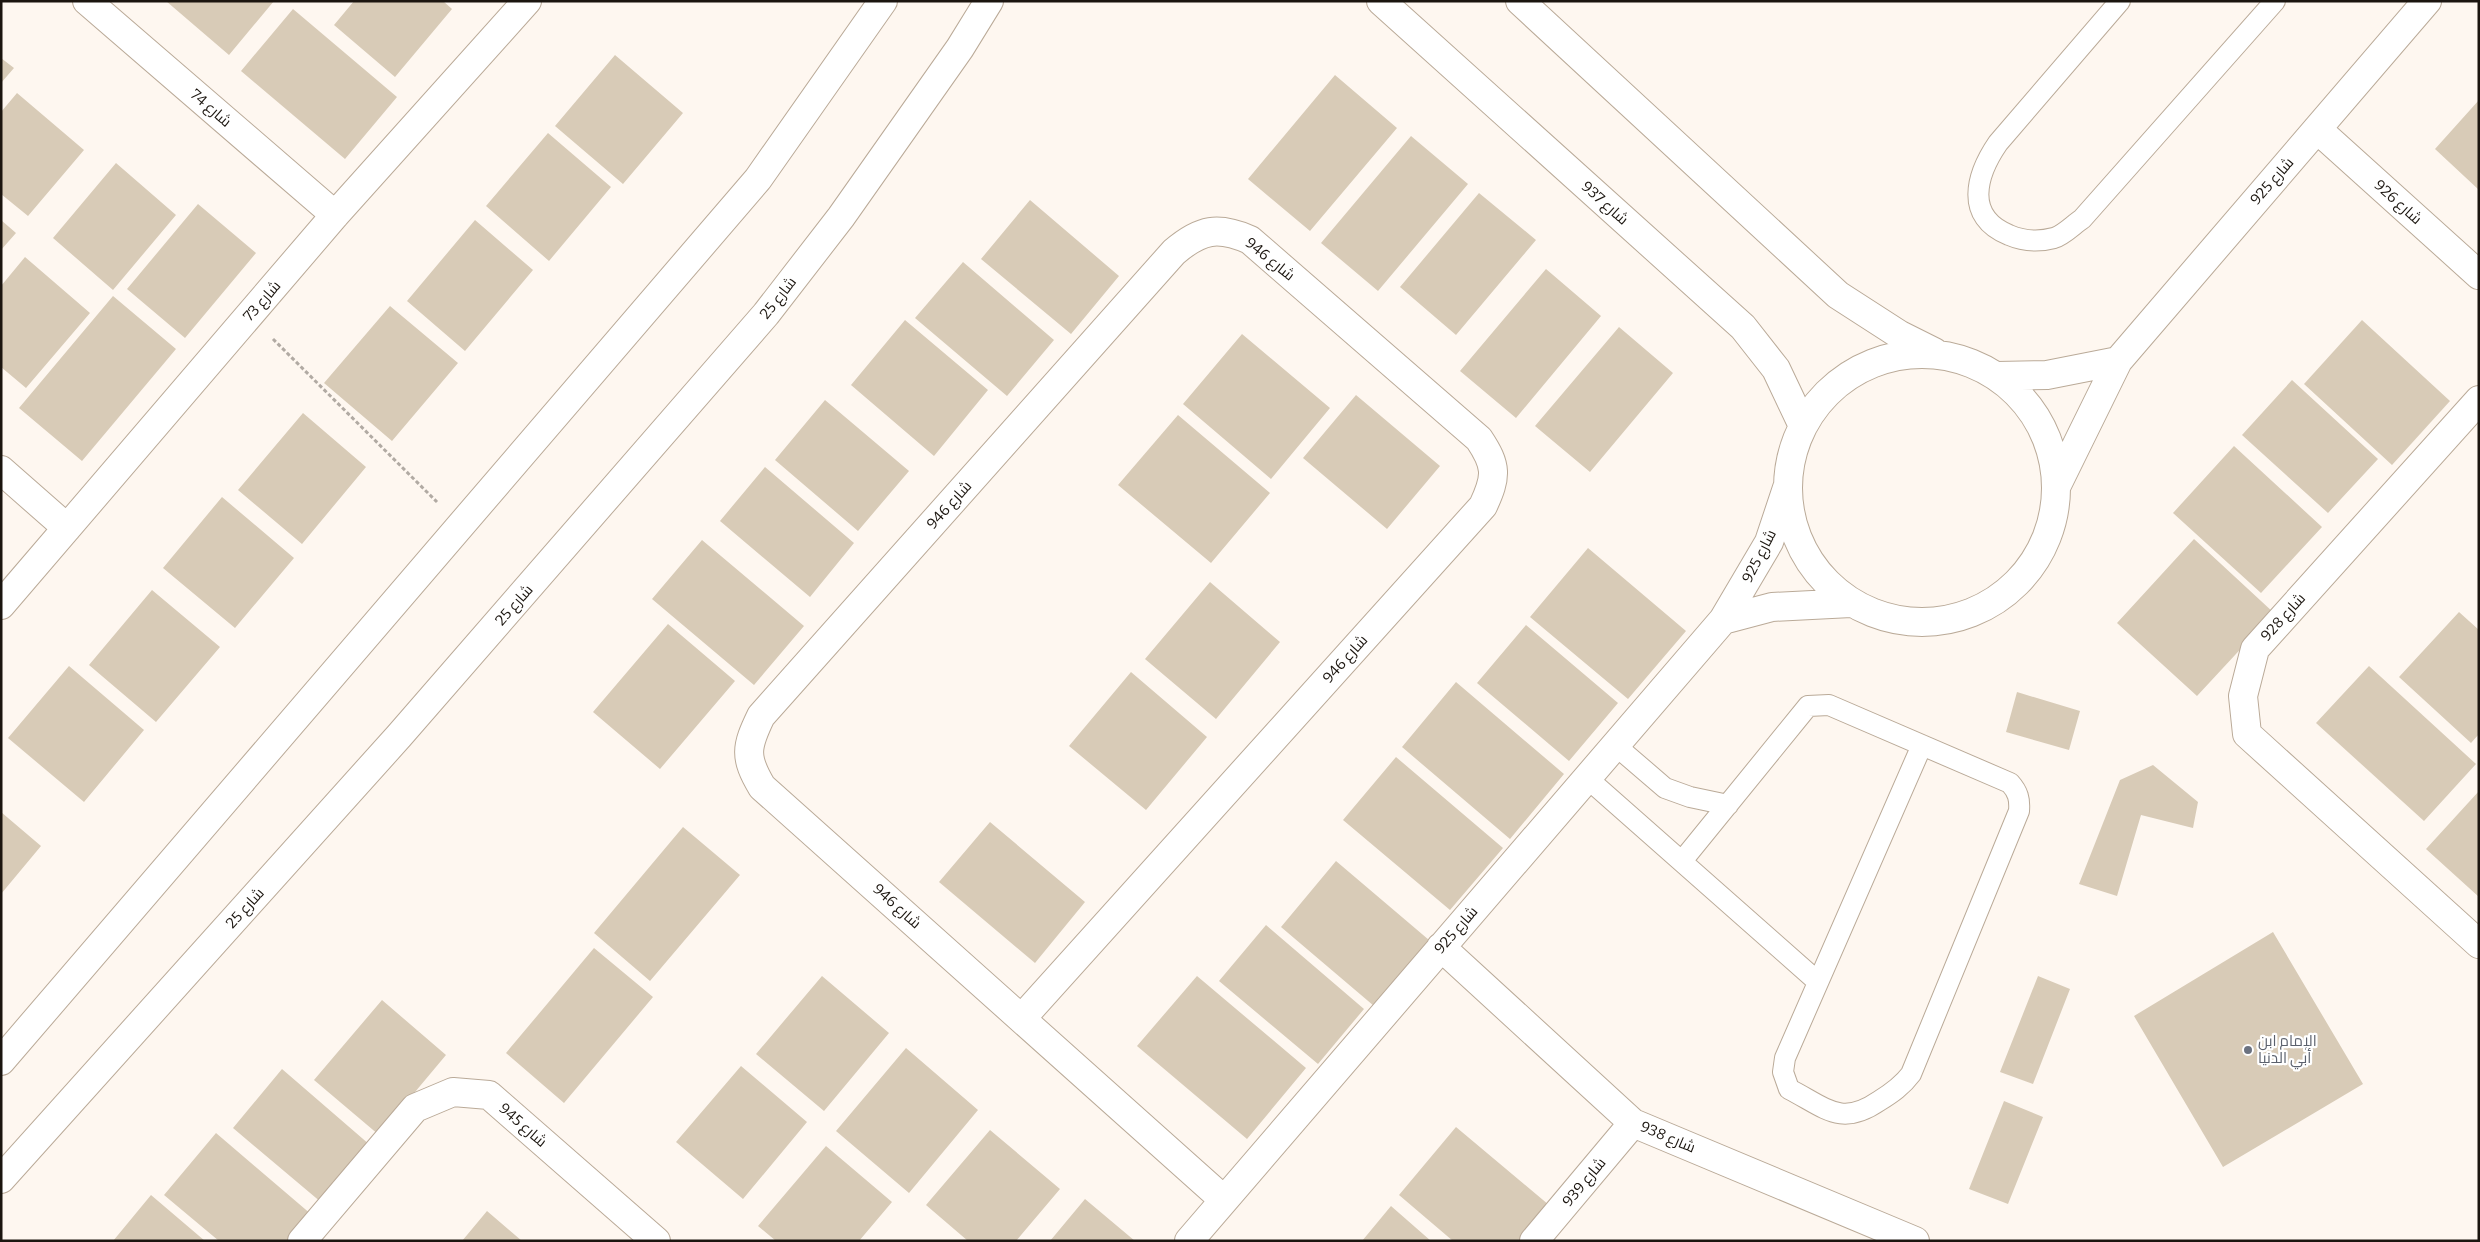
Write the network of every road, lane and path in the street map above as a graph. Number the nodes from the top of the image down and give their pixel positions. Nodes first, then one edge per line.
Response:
1 (87, 1) edge
2 (527, 1) edge
3 (884, 1) edge
4 (990, 1) edge
5 (1380, 1) edge
6 (1520, 1) edge
7 (2120, 1) edge
8 (2275, 1) edge
9 (2418, 4) edge
10 (2318, 129) junction
11 (335, 216) junction
12 (2479, 275) edge
13 (249, 316) junction
14 (1937, 353) junction
15 (2118, 361) junction
16 (1997, 376) junction
17 (2479, 400) edge
18 (1803, 426) junction
19 (1, 470) edge
20 (2057, 485) junction
21 (1788, 488) junction
22 (461, 525) junction
23 (68, 528) junction
24 (1851, 603) junction
25 (1, 605) edge
26 (1723, 620) junction
27 (1922, 744) junction
28 (1615, 745) junction
29 (1587, 778) junction
30 (1728, 805) junction
31 (1682, 861) junction
32 (2479, 944) edge
33 (1441, 947) junction
34 (1818, 982) junction
35 (1022, 1018) junction
36 (1, 1061) edge
37 (1633, 1123) junction
38 (1, 1179) edge
39 (1224, 1200) junction
40 (302, 1241) edge
41 (656, 1241) edge
42 (1189, 1241) edge
43 (1534, 1241) edge
44 (1915, 1241) edge

1 - 11 street, شارع 74
2 - 11 street, شارع 73
3 - 22 street
4 - 38 street, شارع 25
5 - 18 street, شارع 937
6 - 14 street
7 - 8 lane
9 - 10 street, شارع 925
10 - 12 street, شارع 926
10 - 15 street, شارع 925
11 - 13 street, شارع 73
13 - 22 path
13 - 23 street, شارع 73
14 - 16 street
14 - 18 street
15 - 16 street
15 - 20 street, شارع 925
16 - 20 street
17 - 32 street, شارع 928
18 - 21 street
19 - 23 street
20 - 24 street
21 - 24 street
21 - 26 street, شارع 925
22 - 36 street
23 - 25 street, شارع 73
24 - 26 street
26 - 28 street, شارع 925
27 - 30 lane
27 - 34 lane
27 - 34 lane
28 - 29 street, شارع 925
28 - 30 lane
29 - 31 lane
29 - 33 street, شارع 925
30 - 31 lane
31 - 34 lane
33 - 37 street, شارع 938
33 - 39 street, شارع 925
35 - 35 street, شارع 946
35 - 39 street, شارع 946
37 - 43 street, شارع 939
37 - 44 street, شارع 938
39 - 42 street, شارع 925
40 - 41 street, شارع 945

